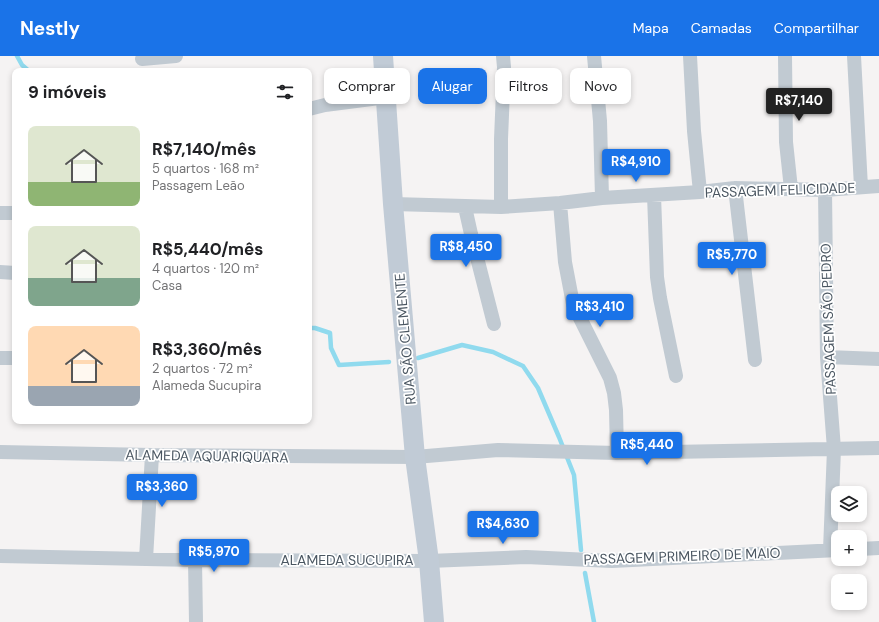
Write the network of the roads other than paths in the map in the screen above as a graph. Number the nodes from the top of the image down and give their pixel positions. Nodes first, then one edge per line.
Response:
1 (176, 56) edge
2 (383, 56) edge
3 (503, 56) edge
4 (594, 56) edge
5 (690, 56) edge
6 (785, 56) edge
7 (854, 56) edge
8 (141, 62) edge
9 (384, 68) edge
10 (333, 104) edge
11 (387, 104) edge
12 (312, 108) edge
13 (879, 186) edge
14 (861, 187) junction
15 (735, 188) junction
16 (791, 188) junction
17 (825, 190) junction
18 (700, 192) junction
19 (654, 195) junction
20 (602, 198) junction
21 (560, 203) junction
22 (393, 204) junction
23 (466, 207) junction
24 (501, 207) junction
25 (0, 213) edge
26 (12, 213) edge
27 (0, 272) edge
28 (12, 273) edge
29 (494, 324) dead end
30 (827, 357) junction
31 (0, 358) edge
32 (12, 358) edge
33 (879, 359) edge
34 (755, 360) dead end
35 (676, 376) dead end
36 (879, 448) edge
37 (834, 449) junction
38 (0, 452) edge
39 (618, 454) junction
40 (152, 455) junction
41 (415, 458) junction
42 (834, 530) edge
43 (879, 548) edge
44 (867, 549) edge
45 (831, 550) edge
46 (0, 556) edge
47 (146, 559) junction
48 (195, 560) junction
49 (429, 561) junction
50 (196, 622) edge
51 (434, 622) edge

1 - 8 street
2 - 9 main road, RUA SÃO CLEMENTE
3 - 24 street
4 - 20 street
5 - 18 street
6 - 16 street
7 - 14 street
10 - 12 street
11 - 22 main road, RUA SÃO CLEMENTE
13 - 14 street, PASSAGEM FELICIDADE
14 - 17 street, PASSAGEM FELICIDADE
15 - 16 street, PASSAGEM FELICIDADE
15 - 18 street, PASSAGEM FELICIDADE
15 - 34 street
16 - 17 street, PASSAGEM FELICIDADE
17 - 30 street, PASSAGEM SÃO PEDRO
18 - 19 street, PASSAGEM FELICIDADE
19 - 20 street, PASSAGEM FELICIDADE
19 - 35 street
20 - 21 street, PASSAGEM FELICIDADE
21 - 24 street, PASSAGEM FELICIDADE
21 - 39 street
22 - 23 street, PASSAGEM FELICIDADE
22 - 41 main road, RUA SÃO CLEMENTE
23 - 24 street, PASSAGEM FELICIDADE
23 - 29 street
25 - 26 street
27 - 28 street
30 - 33 street
30 - 37 street, PASSAGEM SÃO PEDRO
31 - 32 street
36 - 37 street, ALAMEDA AQUARIQUARA
37 - 39 street, ALAMEDA AQUARIQUARA
37 - 42 street, PASSAGEM SÃO PEDRO
38 - 40 street, ALAMEDA AQUARIQUARA
39 - 41 street, ALAMEDA AQUARIQUARA
40 - 41 street, ALAMEDA AQUARIQUARA
40 - 47 street
41 - 49 main road, RUA SÃO CLEMENTE
43 - 44 street
45 - 49 street, PASSAGEM PRIMEIRO DE MAIO
46 - 47 street, ALAMEDA SUCUPIRA
47 - 48 street, ALAMEDA SUCUPIRA
48 - 49 street, ALAMEDA SUCUPIRA
48 - 50 street
49 - 51 main road, RUA SÃO CLEMENTE

